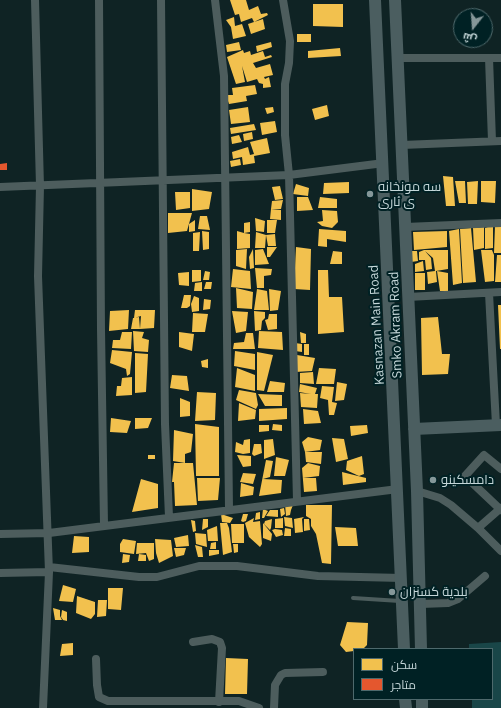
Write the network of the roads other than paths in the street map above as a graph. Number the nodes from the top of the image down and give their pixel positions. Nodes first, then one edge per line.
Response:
1 (36, 0) edge
2 (99, 0) edge
3 (161, 0) edge
4 (215, 0) edge
5 (283, 0) edge
6 (375, 0) edge
7 (395, 0) edge
8 (396, 25) junction
9 (377, 27) junction
10 (398, 58) junction
11 (489, 58) junction
12 (501, 58) edge
13 (492, 141) junction
14 (501, 141) edge
15 (402, 145) junction
16 (384, 163) junction
17 (289, 175) junction
18 (225, 178) junction
19 (162, 181) junction
20 (100, 184) junction
21 (40, 186) junction
22 (0, 187) edge
23 (501, 222) edge
24 (405, 227) junction
25 (501, 292) edge
26 (489, 293) junction
27 (408, 297) junction
28 (499, 425) edge
29 (414, 429) junction
30 (501, 469) edge
31 (398, 489) junction
32 (416, 491) junction
33 (297, 501) junction
34 (229, 509) junction
35 (501, 509) edge
36 (169, 517) junction
37 (104, 525) junction
38 (478, 528) junction
39 (49, 532) junction
40 (0, 534) edge
41 (501, 551) edge
42 (49, 569) junction
43 (0, 573) edge
44 (485, 576) dead end
45 (402, 578) junction
46 (353, 598) dead end
47 (403, 601) junction
48 (421, 604) junction
49 (193, 642) dead end
50 (404, 648) edge
51 (421, 648) edge
52 (96, 659) dead end
53 (323, 672) dead end
54 (219, 702) junction
55 (43, 708) edge
56 (259, 708) edge
57 (274, 708) edge

1 - 21 street
2 - 20 street
3 - 19 street
4 - 18 street
5 - 17 street
6 - 9 street, Kasnazan Main Road
7 - 8 street, Smko Akram Road
8 - 9 street
8 - 10 street, Smko Akram Road
9 - 16 street, Kasnazan Main Road
10 - 11 street
10 - 15 street, Smko Akram Road
11 - 12 street
11 - 13 street
13 - 14 street
13 - 15 street
15 - 24 street, Smko Akram Road
16 - 17 street
16 - 31 street, Kasnazan Main Road
17 - 18 street
17 - 33 street
18 - 19 street
18 - 34 street
19 - 20 street
19 - 36 street
20 - 21 street
20 - 37 street
21 - 22 street
21 - 39 street
23 - 24 street
24 - 27 street, Smko Akram Road
25 - 26 street
26 - 27 street
26 - 28 street
27 - 29 street, Smko Akram Road
28 - 29 street
29 - 32 street, Smko Akram Road
30 - 35 street
31 - 33 street
31 - 45 street, Kasnazan Main Road
32 - 38 street
32 - 48 street, Smko Akram Road
33 - 34 street
34 - 36 street
35 - 38 street
36 - 37 street
37 - 39 street
38 - 41 street
39 - 40 street
39 - 42 street
42 - 43 street
42 - 45 street
42 - 55 street
44 - 48 street
45 - 47 street, Kasnazan Main Road
46 - 47 lane
47 - 50 street, Kasnazan Main Road
48 - 51 street, Smko Akram Road
49 - 54 street
52 - 54 street
53 - 57 street
54 - 56 street

